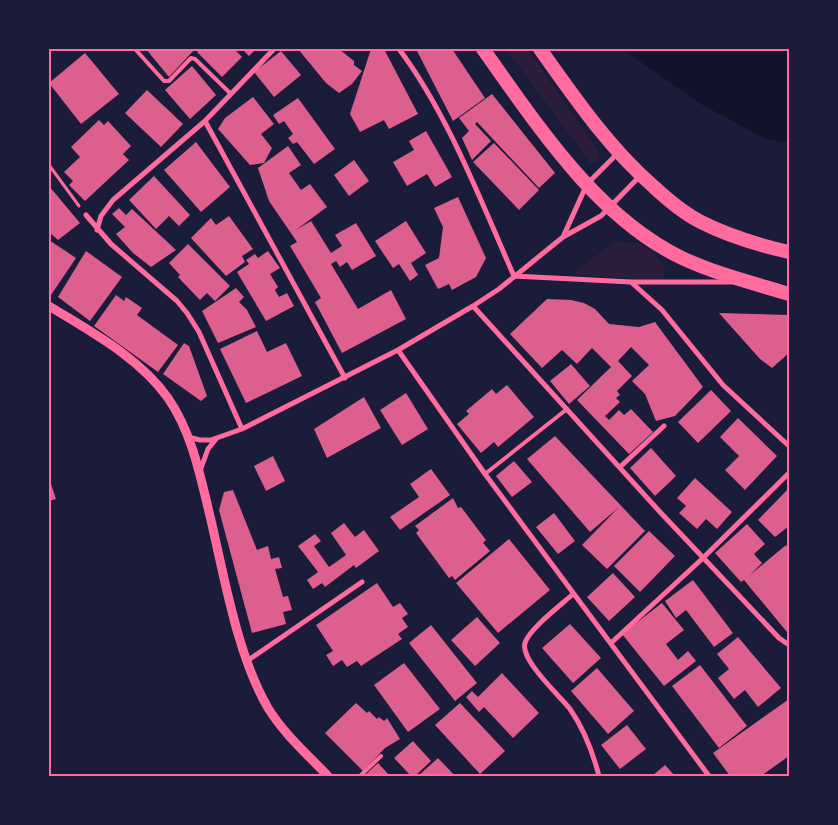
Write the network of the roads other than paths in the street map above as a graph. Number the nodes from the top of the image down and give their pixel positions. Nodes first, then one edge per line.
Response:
1 (135, 49) edge
2 (274, 49) edge
3 (399, 49) edge
4 (483, 49) edge
5 (540, 49) edge
6 (230, 93) junction
7 (205, 121) junction
8 (618, 153) junction
9 (640, 175) junction
10 (587, 184) junction
11 (609, 206) junction
12 (86, 215) road end
13 (97, 230) junction
14 (563, 237) junction
15 (789, 252) edge
16 (514, 276) junction
17 (746, 281) junction
18 (631, 282) junction
19 (789, 294) edge
20 (49, 306) edge
21 (473, 306) junction
22 (398, 350) junction
23 (345, 378) junction
24 (567, 409) junction
25 (664, 426) dead end
26 (242, 429) junction
27 (188, 436) junction
28 (216, 438) junction
29 (789, 446) edge
30 (620, 467) junction
31 (199, 473) junction
32 (789, 473) edge
33 (485, 474) junction
34 (703, 558) junction
35 (362, 582) dead end
36 (573, 594) junction
37 (611, 643) junction
38 (789, 644) edge
39 (247, 661) junction
40 (381, 756) dead end
41 (325, 775) edge
42 (360, 776) edge
43 (598, 776) edge
44 (709, 776) edge

1 - 6 lane
2 - 6 street
3 - 16 street
4 - 10 highway
5 - 8 highway
6 - 7 street
7 - 13 street
7 - 23 street
8 - 9 highway
8 - 10 street
9 - 11 street
9 - 15 highway
10 - 11 highway
10 - 14 street
11 - 14 street
11 - 17 highway
12 - 13 street
13 - 26 street
14 - 16 street
16 - 18 street
16 - 21 street
17 - 18 street
17 - 19 highway
18 - 29 street
20 - 27 street
21 - 22 street
21 - 24 street
22 - 23 street
22 - 33 street
23 - 26 street
24 - 30 street
24 - 33 lane
25 - 30 street
26 - 28 street
27 - 28 street
27 - 31 street
28 - 31 street
30 - 34 street
31 - 39 street
32 - 34 street
33 - 36 street
34 - 37 street
34 - 38 street
35 - 39 street
36 - 37 street
36 - 43 street
37 - 44 street
39 - 41 street
40 - 42 lane

